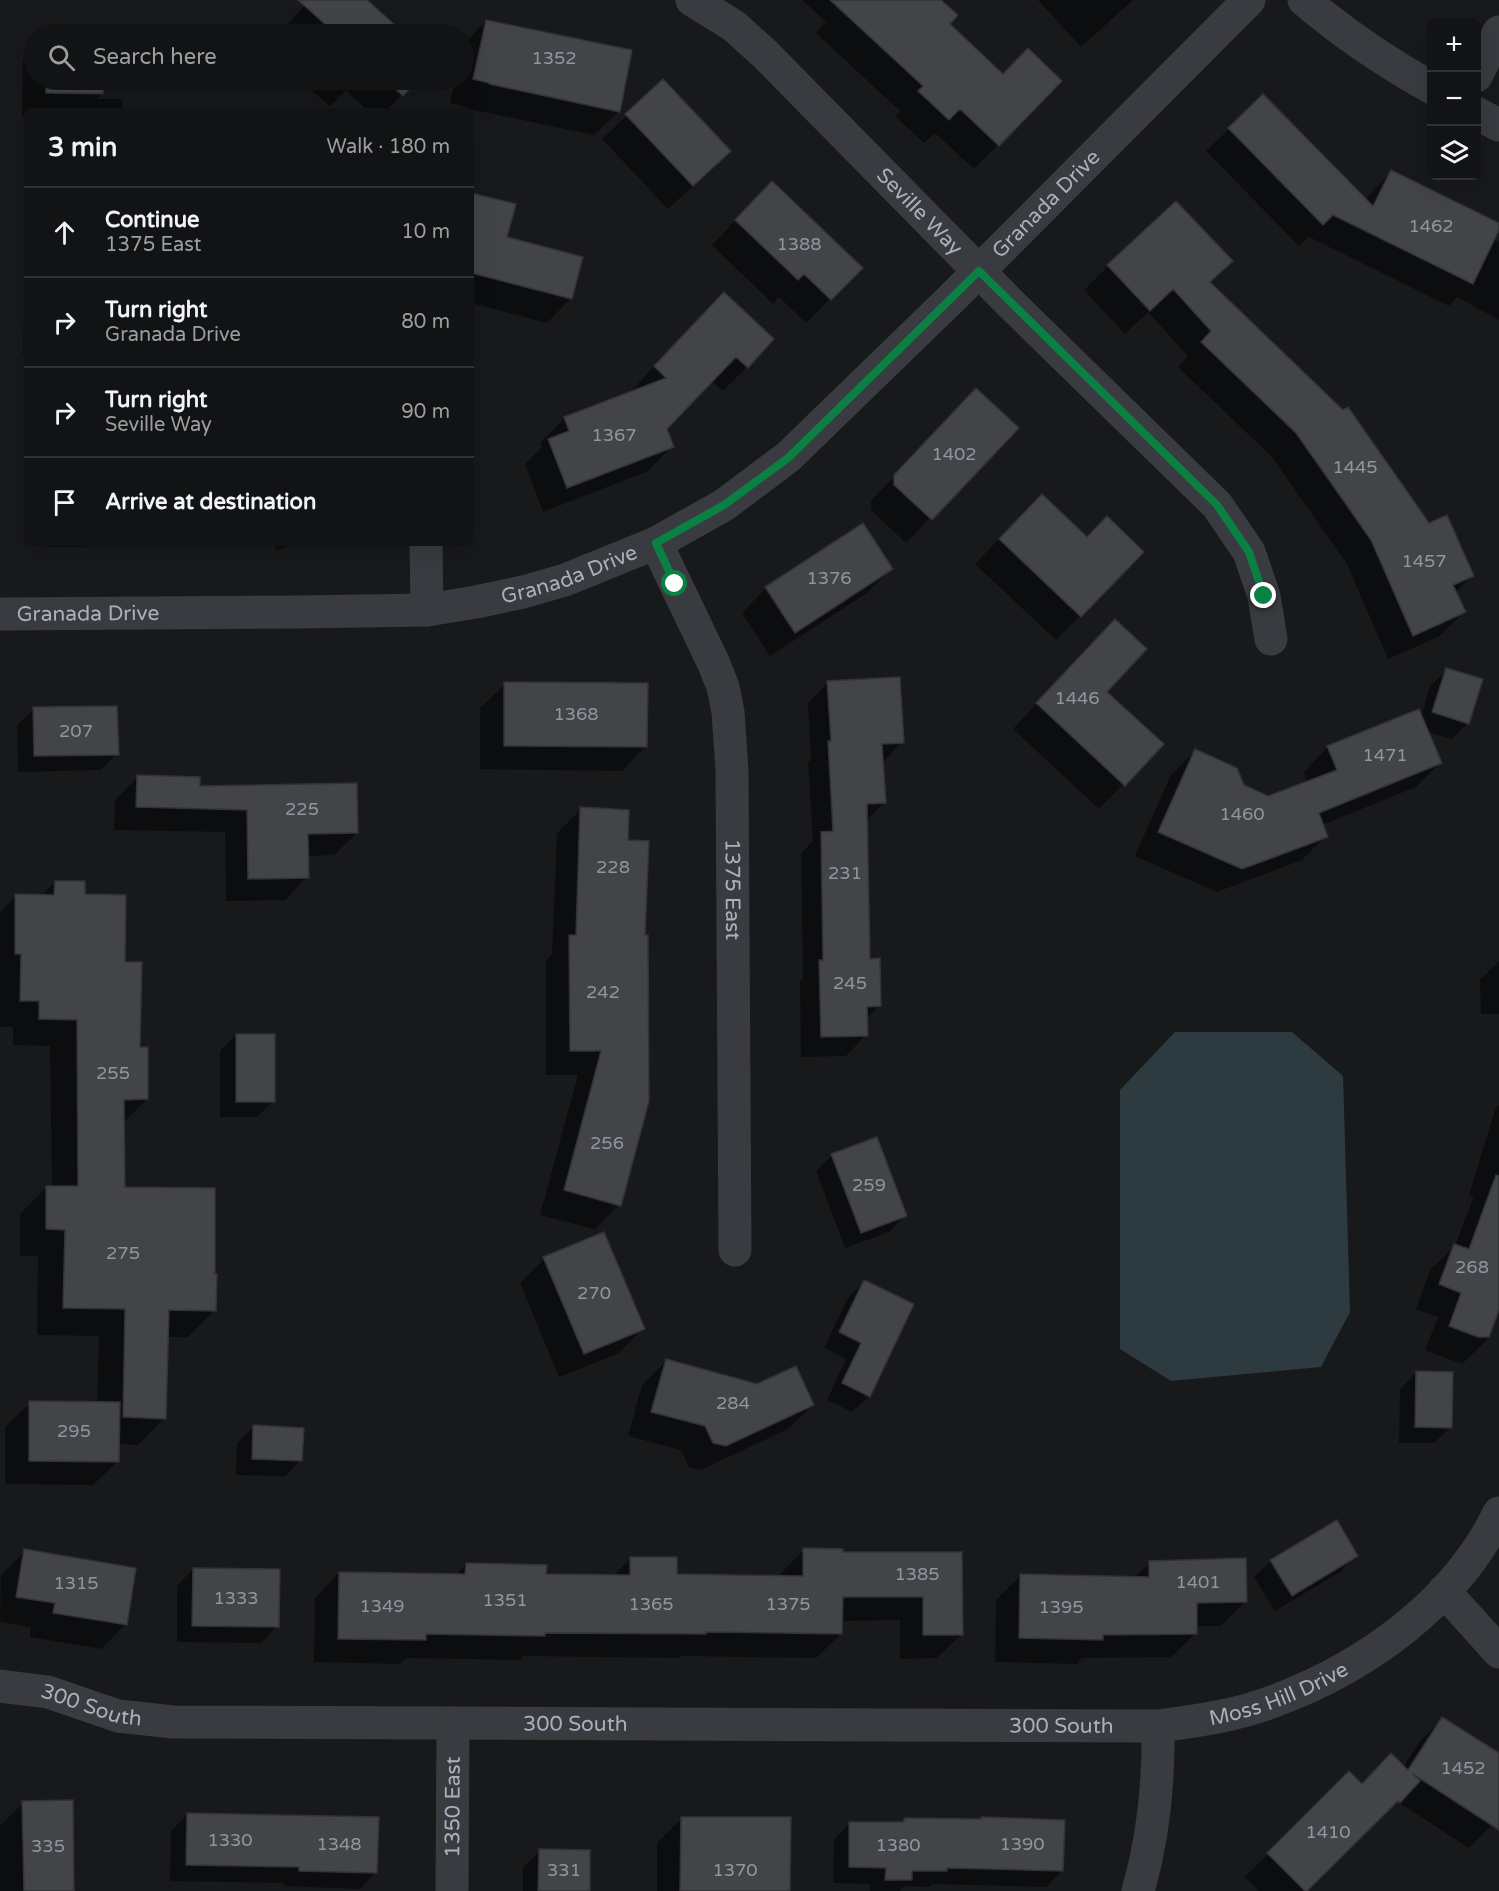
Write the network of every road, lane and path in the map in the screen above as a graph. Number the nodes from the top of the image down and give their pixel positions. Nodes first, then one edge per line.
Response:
1 (692, 0) edge
2 (1249, 0) edge
3 (1304, 0) edge
4 (1499, 32) edge
5 (1478, 72) edge
6 (1427, 86) edge
7 (1481, 116) edge
8 (1499, 125) edge
9 (979, 271) junction
10 (656, 543) junction
11 (426, 546) edge
12 (427, 610) junction
13 (0, 614) edge
14 (1271, 639) dead end
15 (735, 1250) dead end
16 (1499, 1514) edge
17 (1444, 1591) junction
18 (1499, 1652) edge
19 (0, 1686) edge
20 (453, 1723) junction
21 (1158, 1726) junction
22 (452, 1891) edge
23 (1138, 1891) edge

1 - 9 street, Seville Way
2 - 9 street, Granada Drive
3 - 6 street
4 - 5 street
7 - 8 street
9 - 10 street, Granada Drive
9 - 14 street, Seville Way
10 - 12 street, Granada Drive
10 - 15 street, 1375 East
11 - 12 street
12 - 13 street, Granada Drive
16 - 17 street, Moss Hill Drive
17 - 18 street
17 - 21 street, Moss Hill Drive
19 - 20 street, 300 South
20 - 21 street, 300 South
20 - 22 street, 1350 East
21 - 23 street

